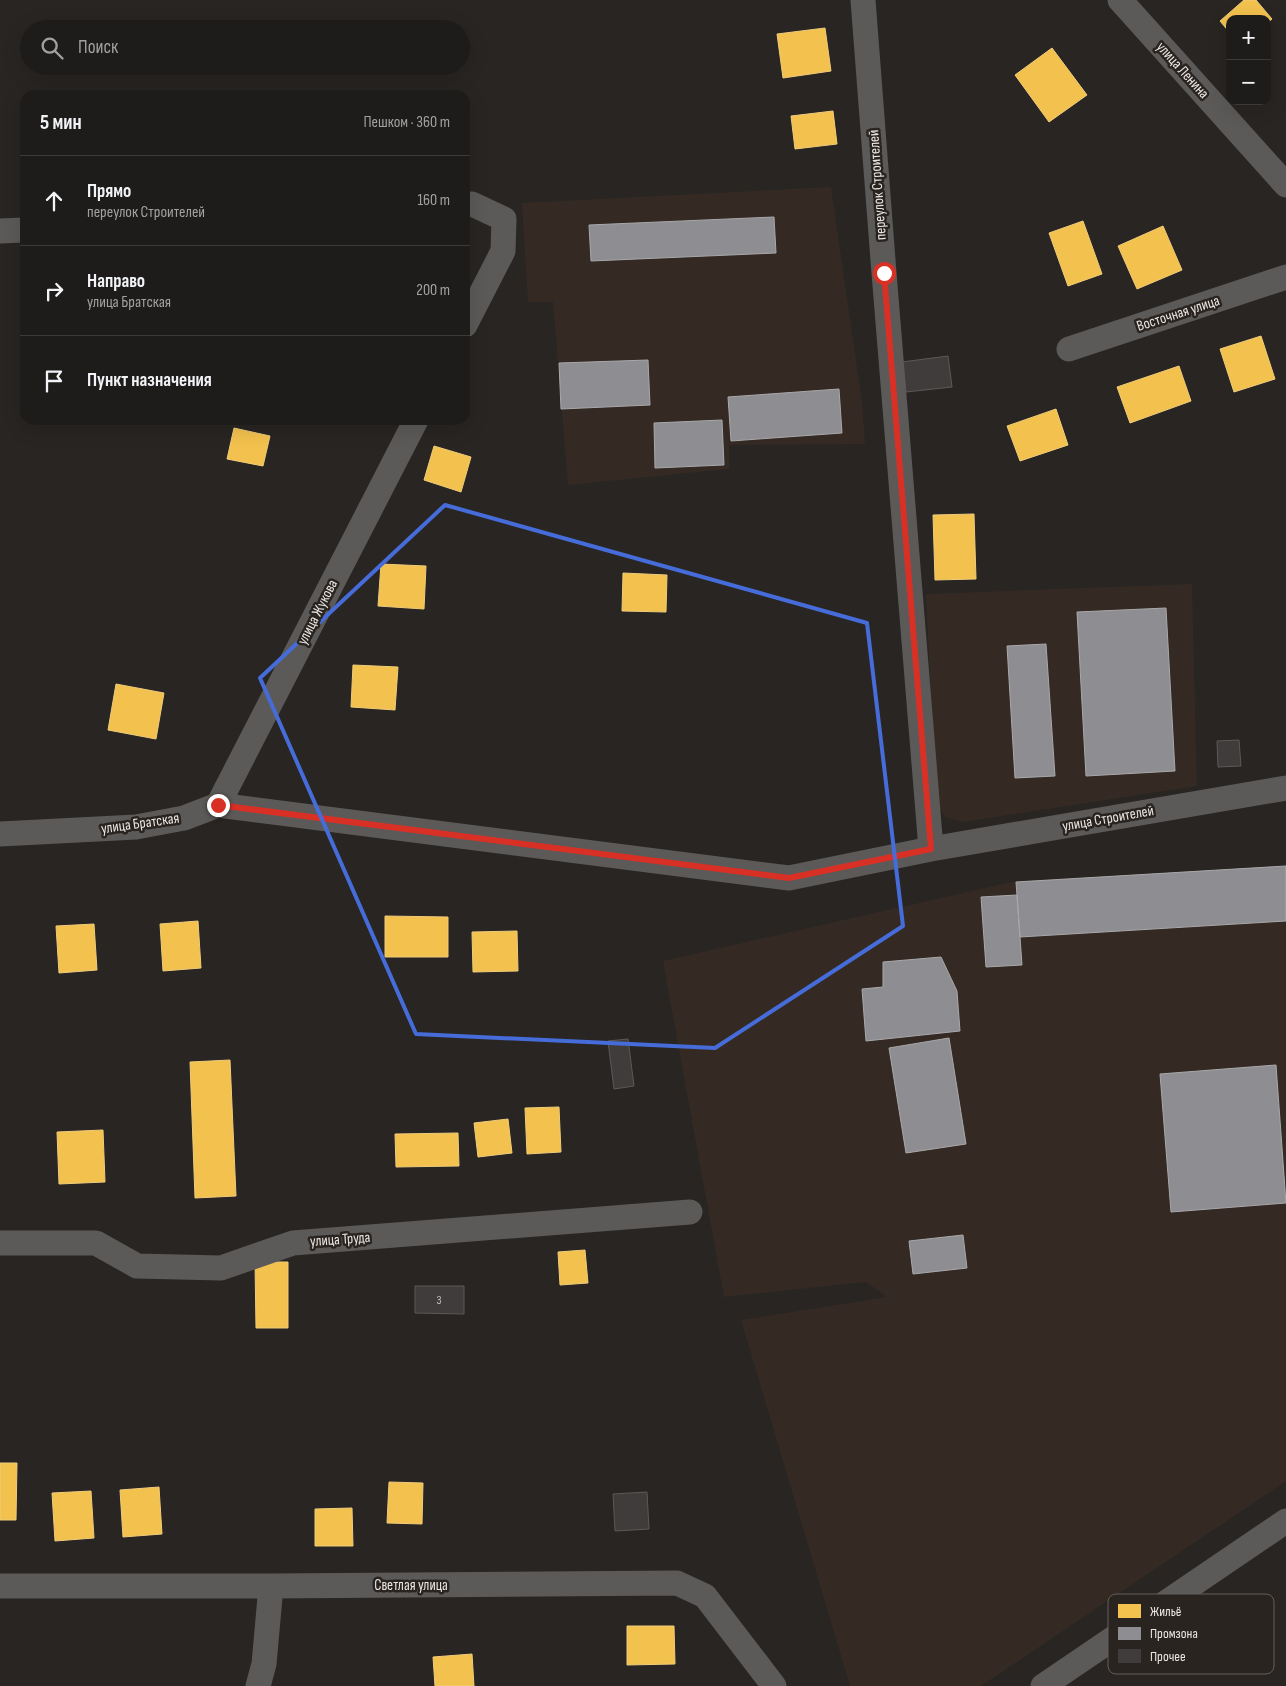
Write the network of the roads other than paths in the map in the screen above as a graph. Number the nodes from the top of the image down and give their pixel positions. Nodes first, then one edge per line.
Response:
1 (863, 0) edge
2 (1120, 0) edge
3 (1286, 185) edge
4 (470, 204) edge
5 (20, 230) edge
6 (0, 231) edge
7 (1286, 277) edge
8 (470, 315) edge
9 (1069, 349) dead end
10 (413, 425) edge
11 (1286, 788) edge
12 (218, 805) junction
13 (0, 834) edge
14 (931, 849) junction
15 (690, 1212) dead end
16 (0, 1243) edge
17 (1282, 1532) edge
18 (0, 1586) edge
19 (271, 1586) junction
20 (1186, 1594) edge
21 (1108, 1644) edge
22 (258, 1686) edge
23 (774, 1686) edge
24 (1043, 1686) edge

1 - 14 street, переулок Строителей
2 - 3 street, улица Ленина
4 - 8 street
5 - 6 street
7 - 9 street, Восточная улица
10 - 12 street, улица Жукова
11 - 14 street, улица Строителей
12 - 13 street, улица Братская
12 - 14 street, улица Братская
15 - 16 street, улица Труда
17 - 20 street
18 - 19 street, Светлая улица
19 - 22 street
19 - 23 street, Светлая улица
21 - 24 street

